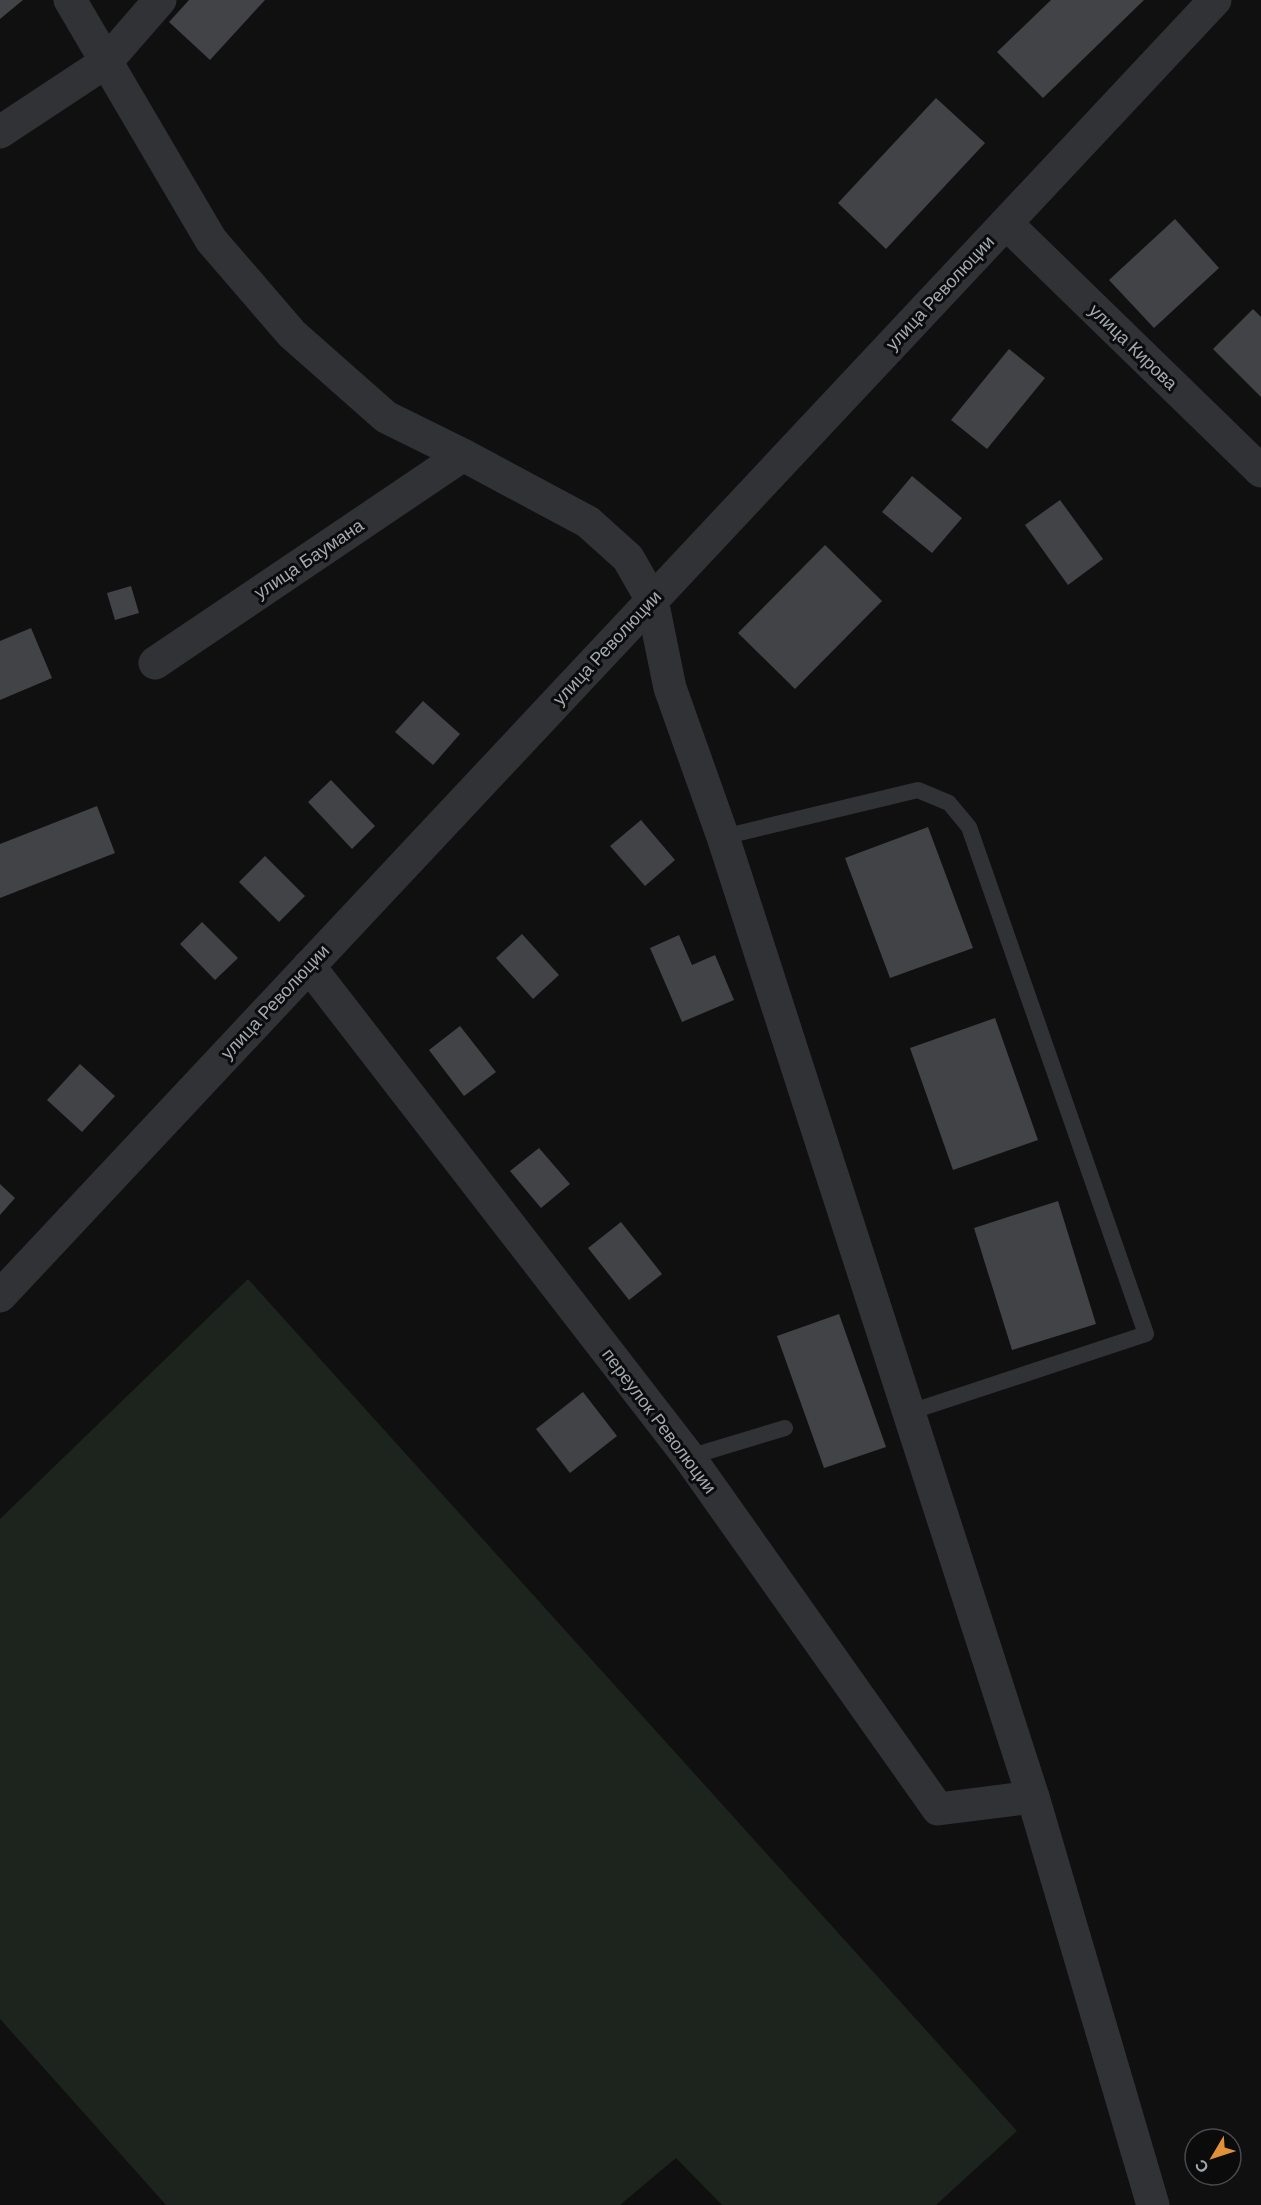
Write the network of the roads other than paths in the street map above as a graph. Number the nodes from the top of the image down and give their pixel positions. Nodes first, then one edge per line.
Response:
1 (70, 0) edge
2 (160, 0) edge
3 (1215, 0) edge
4 (106, 62) junction
5 (0, 132) edge
6 (1005, 223) junction
7 (463, 455) junction
8 (1261, 471) edge
9 (652, 600) junction
10 (155, 663) dead end
11 (723, 837) junction
12 (309, 966) junction
13 (0, 1296) edge
14 (908, 1413) junction
15 (785, 1428) dead end
16 (688, 1457) junction
17 (1033, 1797) junction
18 (1153, 2205) edge

1 - 4 street
2 - 4 street
3 - 6 street, улица Революции
4 - 5 street
4 - 7 street
6 - 8 street, улица Кирова
6 - 9 street, улица Революции
7 - 9 street
7 - 10 street, улица Баумана
9 - 11 street
9 - 12 street, улица Революции
11 - 14 street
11 - 14 lane
12 - 13 street, улица Революции
12 - 16 street, переулок Революции
14 - 17 street
15 - 16 lane
16 - 17 street, переулок Революции
17 - 18 street

